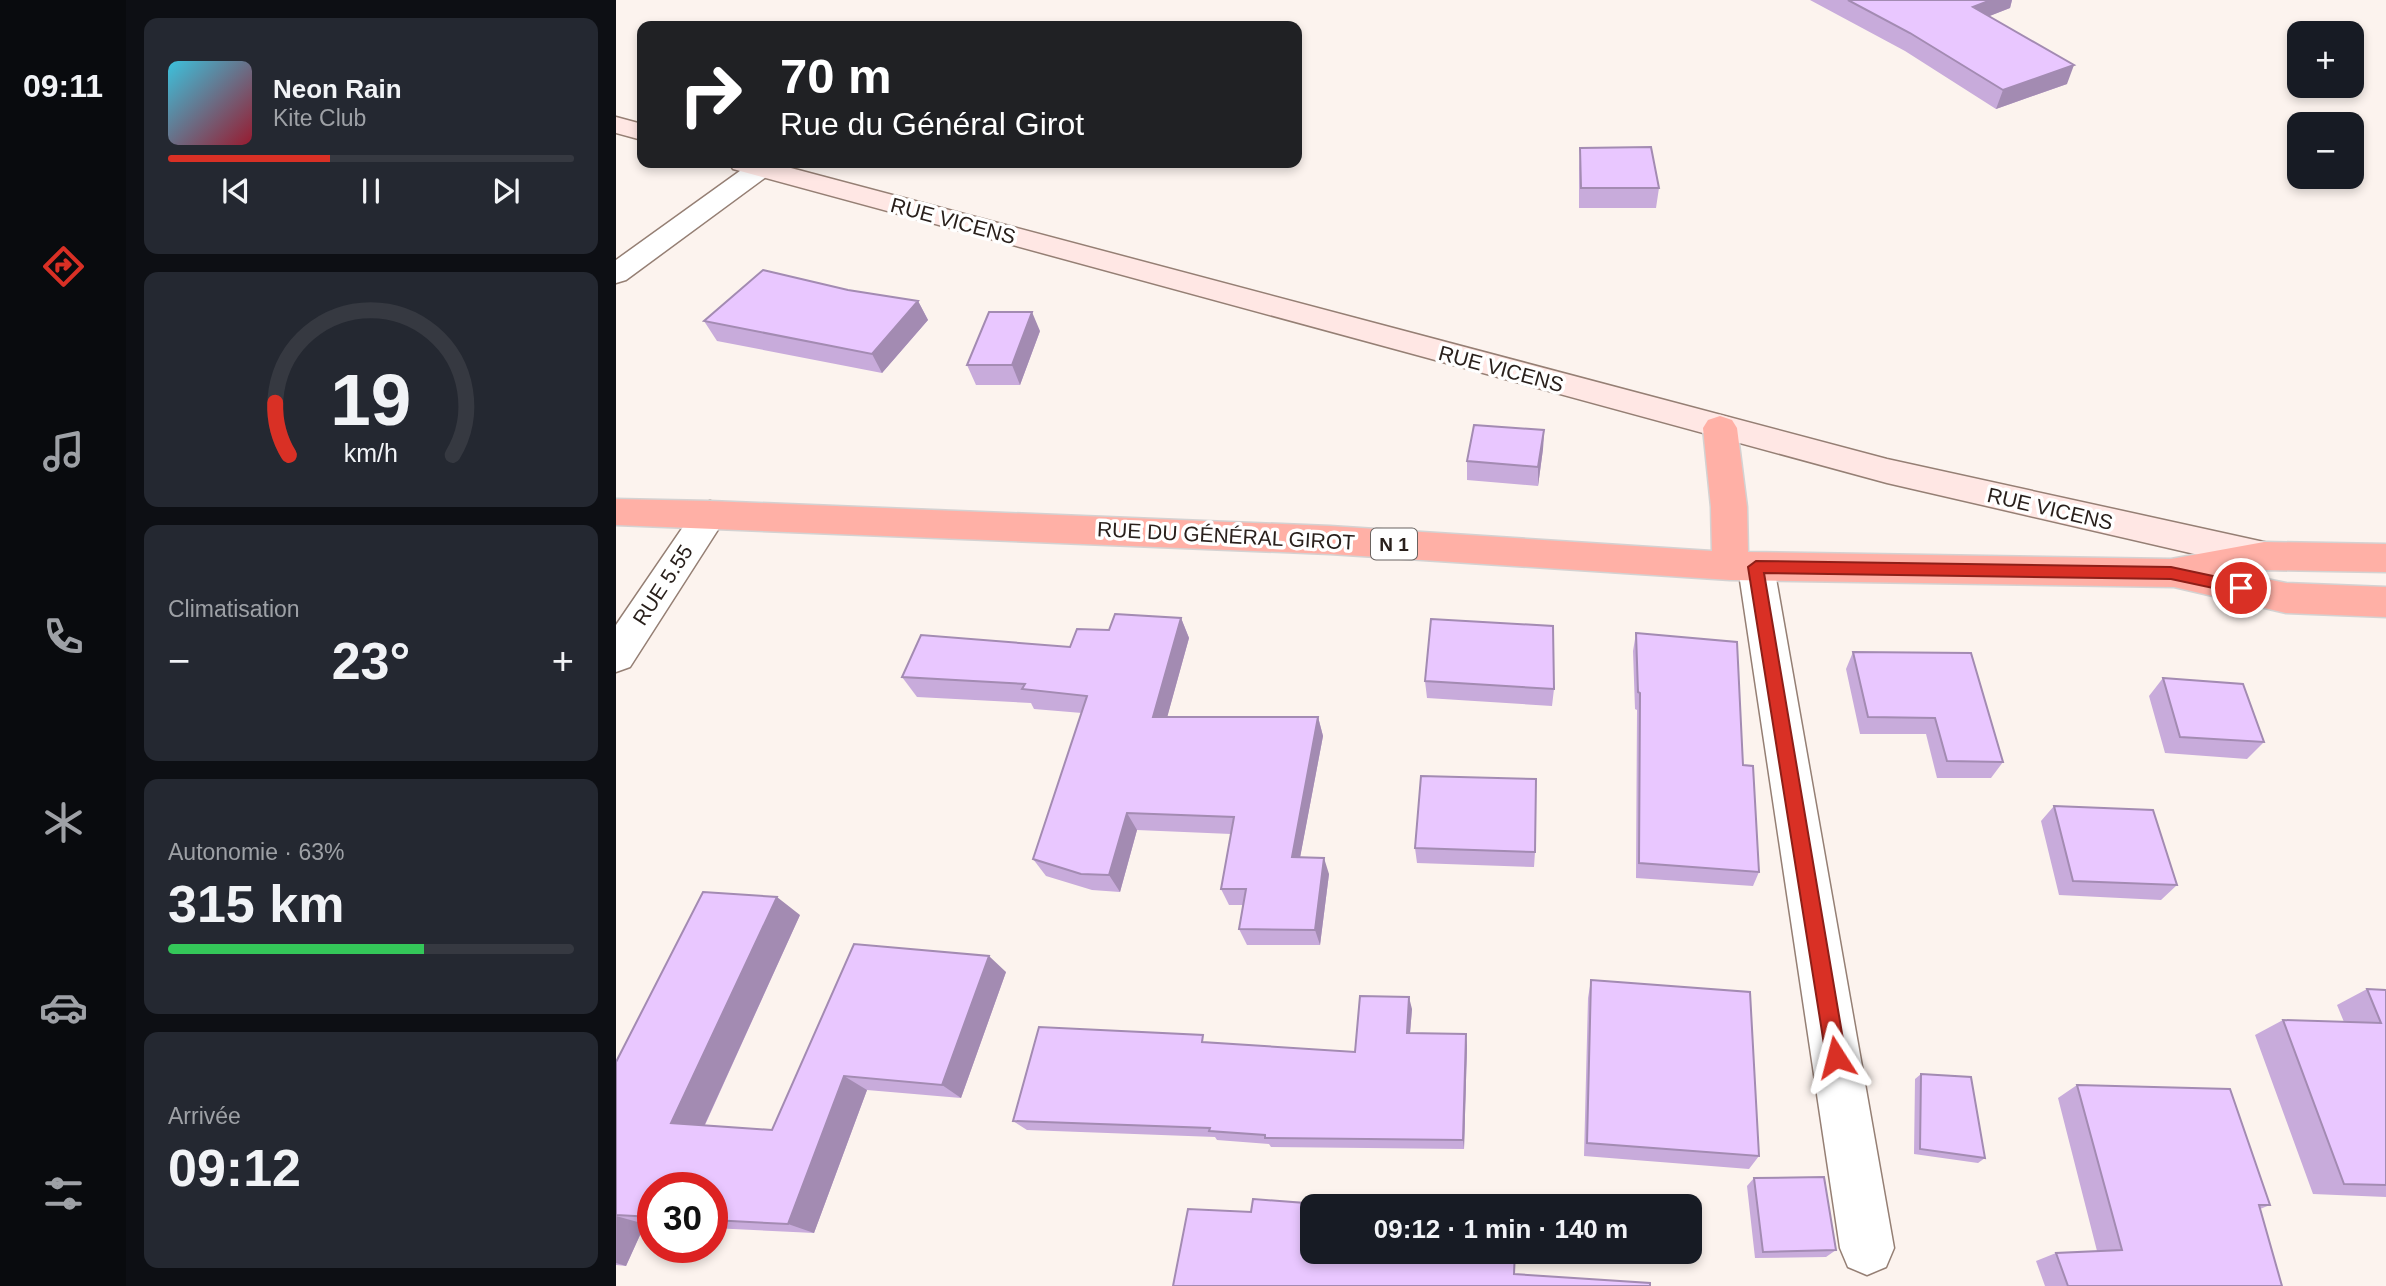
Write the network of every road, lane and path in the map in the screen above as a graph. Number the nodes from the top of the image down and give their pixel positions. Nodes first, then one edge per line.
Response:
1 (616, 125) edge
2 (637, 131) edge
3 (749, 168) edge
4 (759, 168) edge
5 (618, 270) edge
6 (1720, 428) junction
7 (616, 512) edge
8 (710, 514) junction
9 (2264, 556) junction
10 (2386, 558) edge
11 (1743, 566) junction
12 (2171, 573) junction
13 (2386, 602) edge
14 (616, 656) edge
15 (1867, 1248) dead end

1 - 2 street
3 - 5 street
4 - 6 street, RUE VICENS
6 - 9 street, RUE VICENS
6 - 11 highway
7 - 8 highway, RUE DU GÉNÉRAL GIROT / N 1
8 - 11 highway, RUE DU GÉNÉRAL GIROT / N 1
8 - 14 street, RUE 5.55
9 - 10 highway, N 1
9 - 12 highway, N 1
11 - 12 highway, RUE DU GÉNÉRAL GIROT / N 1
11 - 15 street
12 - 13 highway, N 1

